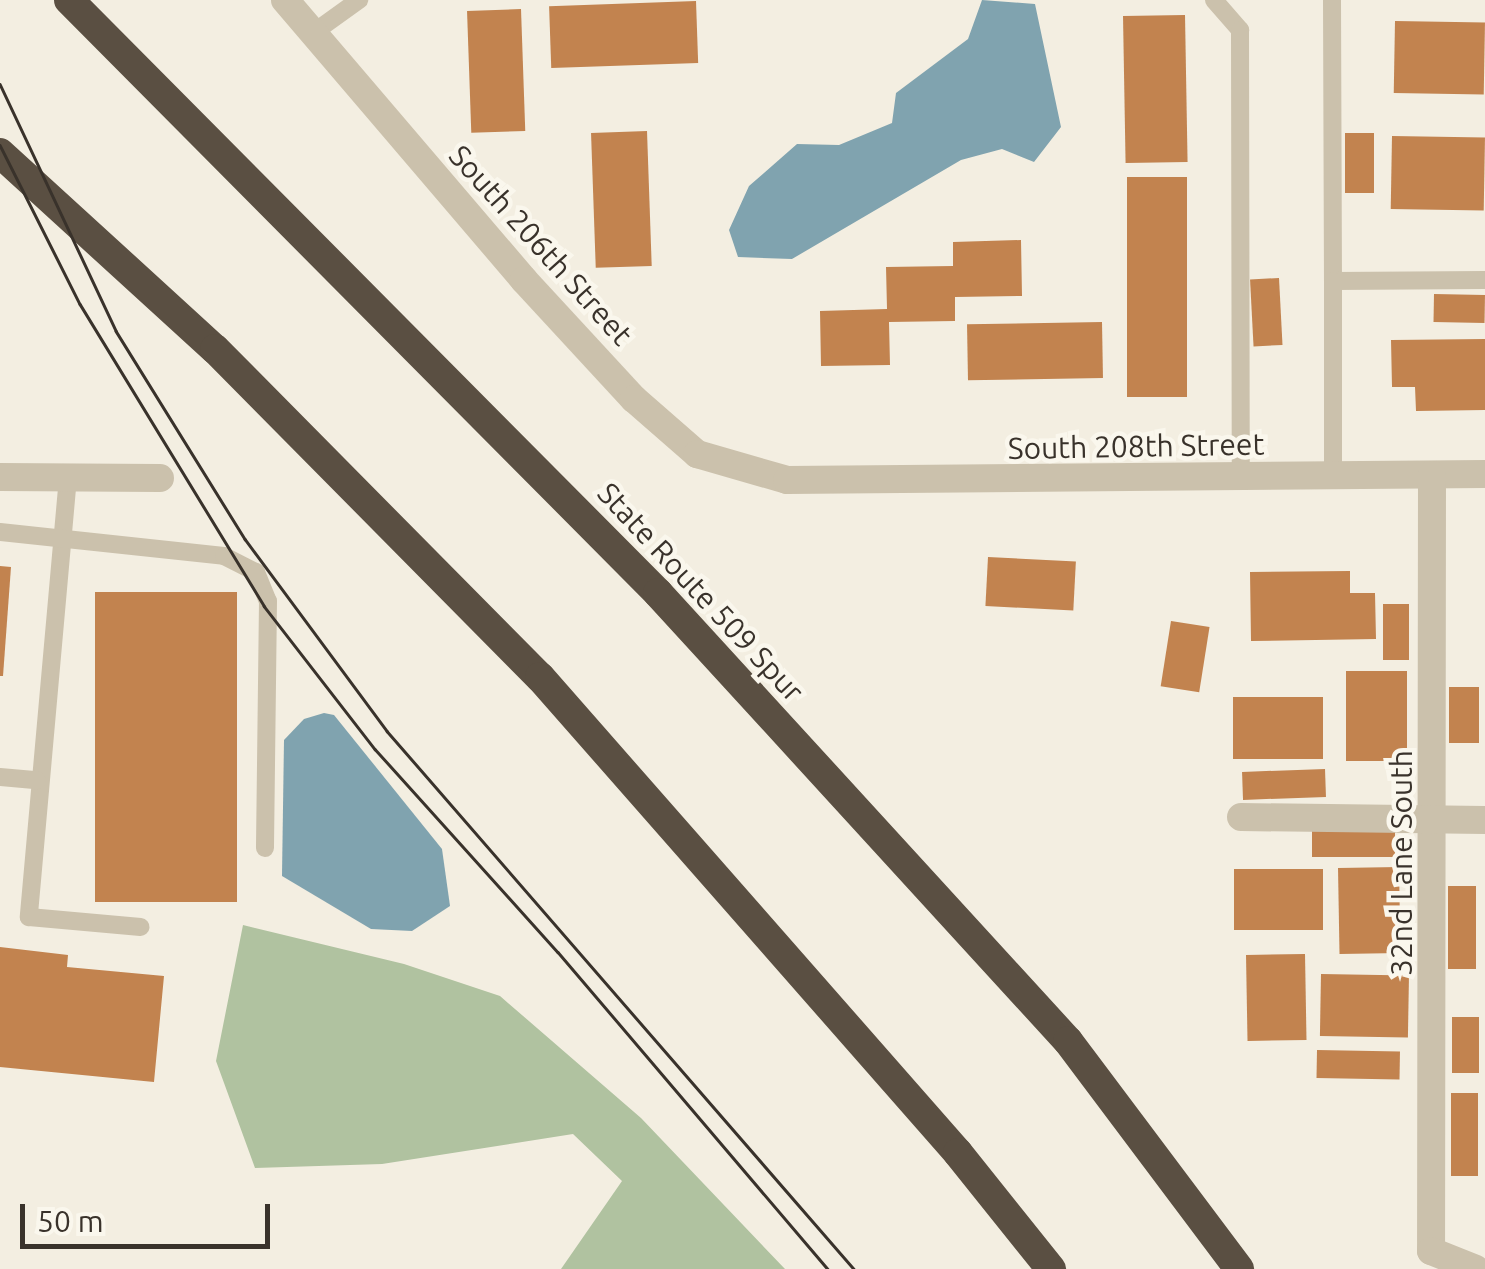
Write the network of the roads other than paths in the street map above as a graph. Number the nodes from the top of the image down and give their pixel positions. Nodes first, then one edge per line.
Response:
1 (69, 0) edge
2 (284, 0) edge
3 (359, 0) edge
4 (1214, 0) edge
5 (1332, 0) edge
6 (313, 34) junction
7 (0, 153) edge
8 (1333, 280) junction
9 (1485, 280) edge
10 (1485, 474) edge
11 (1432, 475) junction
12 (1334, 476) junction
13 (0, 477) edge
14 (68, 477) junction
15 (1241, 477) junction
16 (160, 478) dead end
17 (787, 480) joint
18 (0, 532) edge
19 (62, 534) junction
20 (0, 778) edge
21 (37, 780) junction
22 (1241, 816) dead end
23 (1434, 819) junction
24 (1485, 820) edge
25 (264, 848) dead end
26 (141, 927) dead end
27 (1051, 1269) edge
28 (1240, 1269) edge
29 (1476, 1269) edge

1 - 28 highway, State Route 509 Spur
2 - 6 street, South 206th Street
3 - 6 lane
4 - 15 lane
5 - 8 lane
6 - 17 street, South 206th Street
7 - 27 highway
8 - 9 lane
8 - 12 lane
10 - 11 street, South 208th Street
11 - 12 street, South 208th Street
11 - 23 street, 32nd Lane South
12 - 15 street, South 208th Street
13 - 14 street
14 - 16 street
14 - 19 lane
15 - 17 street, South 208th Street
18 - 19 lane
19 - 21 lane
19 - 25 lane
20 - 21 lane
21 - 26 lane
22 - 23 street
23 - 24 street
23 - 29 street, 32nd Lane South

